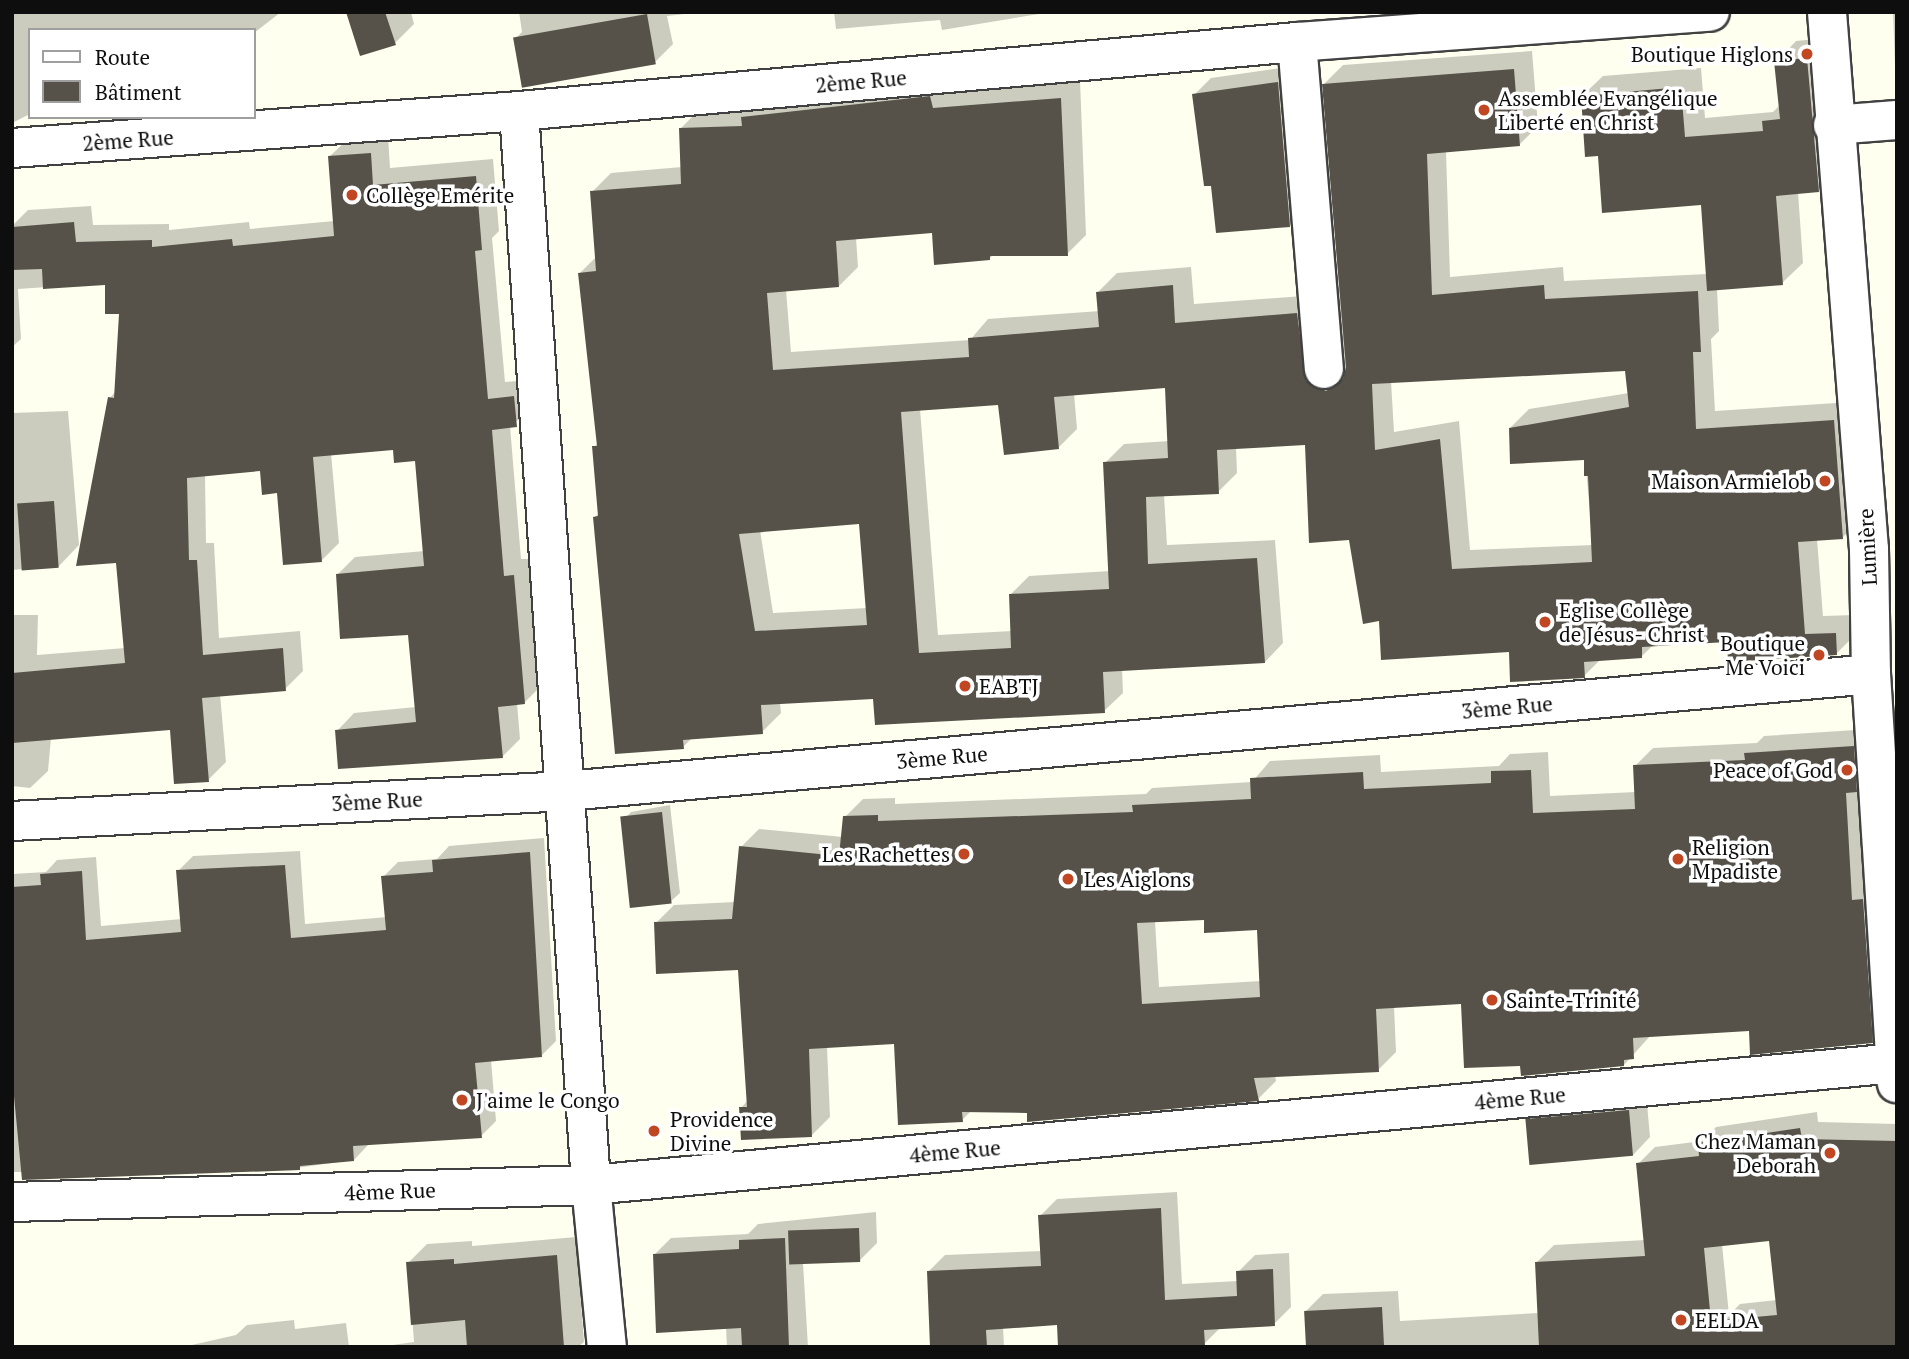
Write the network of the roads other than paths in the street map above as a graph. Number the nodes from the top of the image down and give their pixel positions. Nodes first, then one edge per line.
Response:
1 (1710, 12) edge
2 (1828, 12) edge
3 (1297, 42) junction
4 (519, 111) junction
5 (1897, 120) edge
6 (1833, 125) junction
7 (12, 148) edge
8 (1324, 369) dead end
9 (1883, 549) edge
10 (1871, 674) junction
11 (566, 791) junction
12 (12, 821) edge
13 (1893, 962) edge
14 (1896, 1073) edge
15 (591, 1185) junction
16 (12, 1202) edge
17 (607, 1347) edge

1 - 3 street, 2ème Rue
2 - 6 street, Lumière
3 - 4 street, 2ème Rue
3 - 8 street
4 - 7 street, 2ème Rue
4 - 11 street
5 - 6 street
6 - 9 street, Lumière
9 - 10 street, Lumière
10 - 11 street, 3ème Rue
10 - 13 street, Lumière
11 - 12 street, 3ème Rue
11 - 15 street
13 - 14 street, Lumière
14 - 15 street, 4ème Rue
15 - 16 street, 4ème Rue
15 - 17 street

